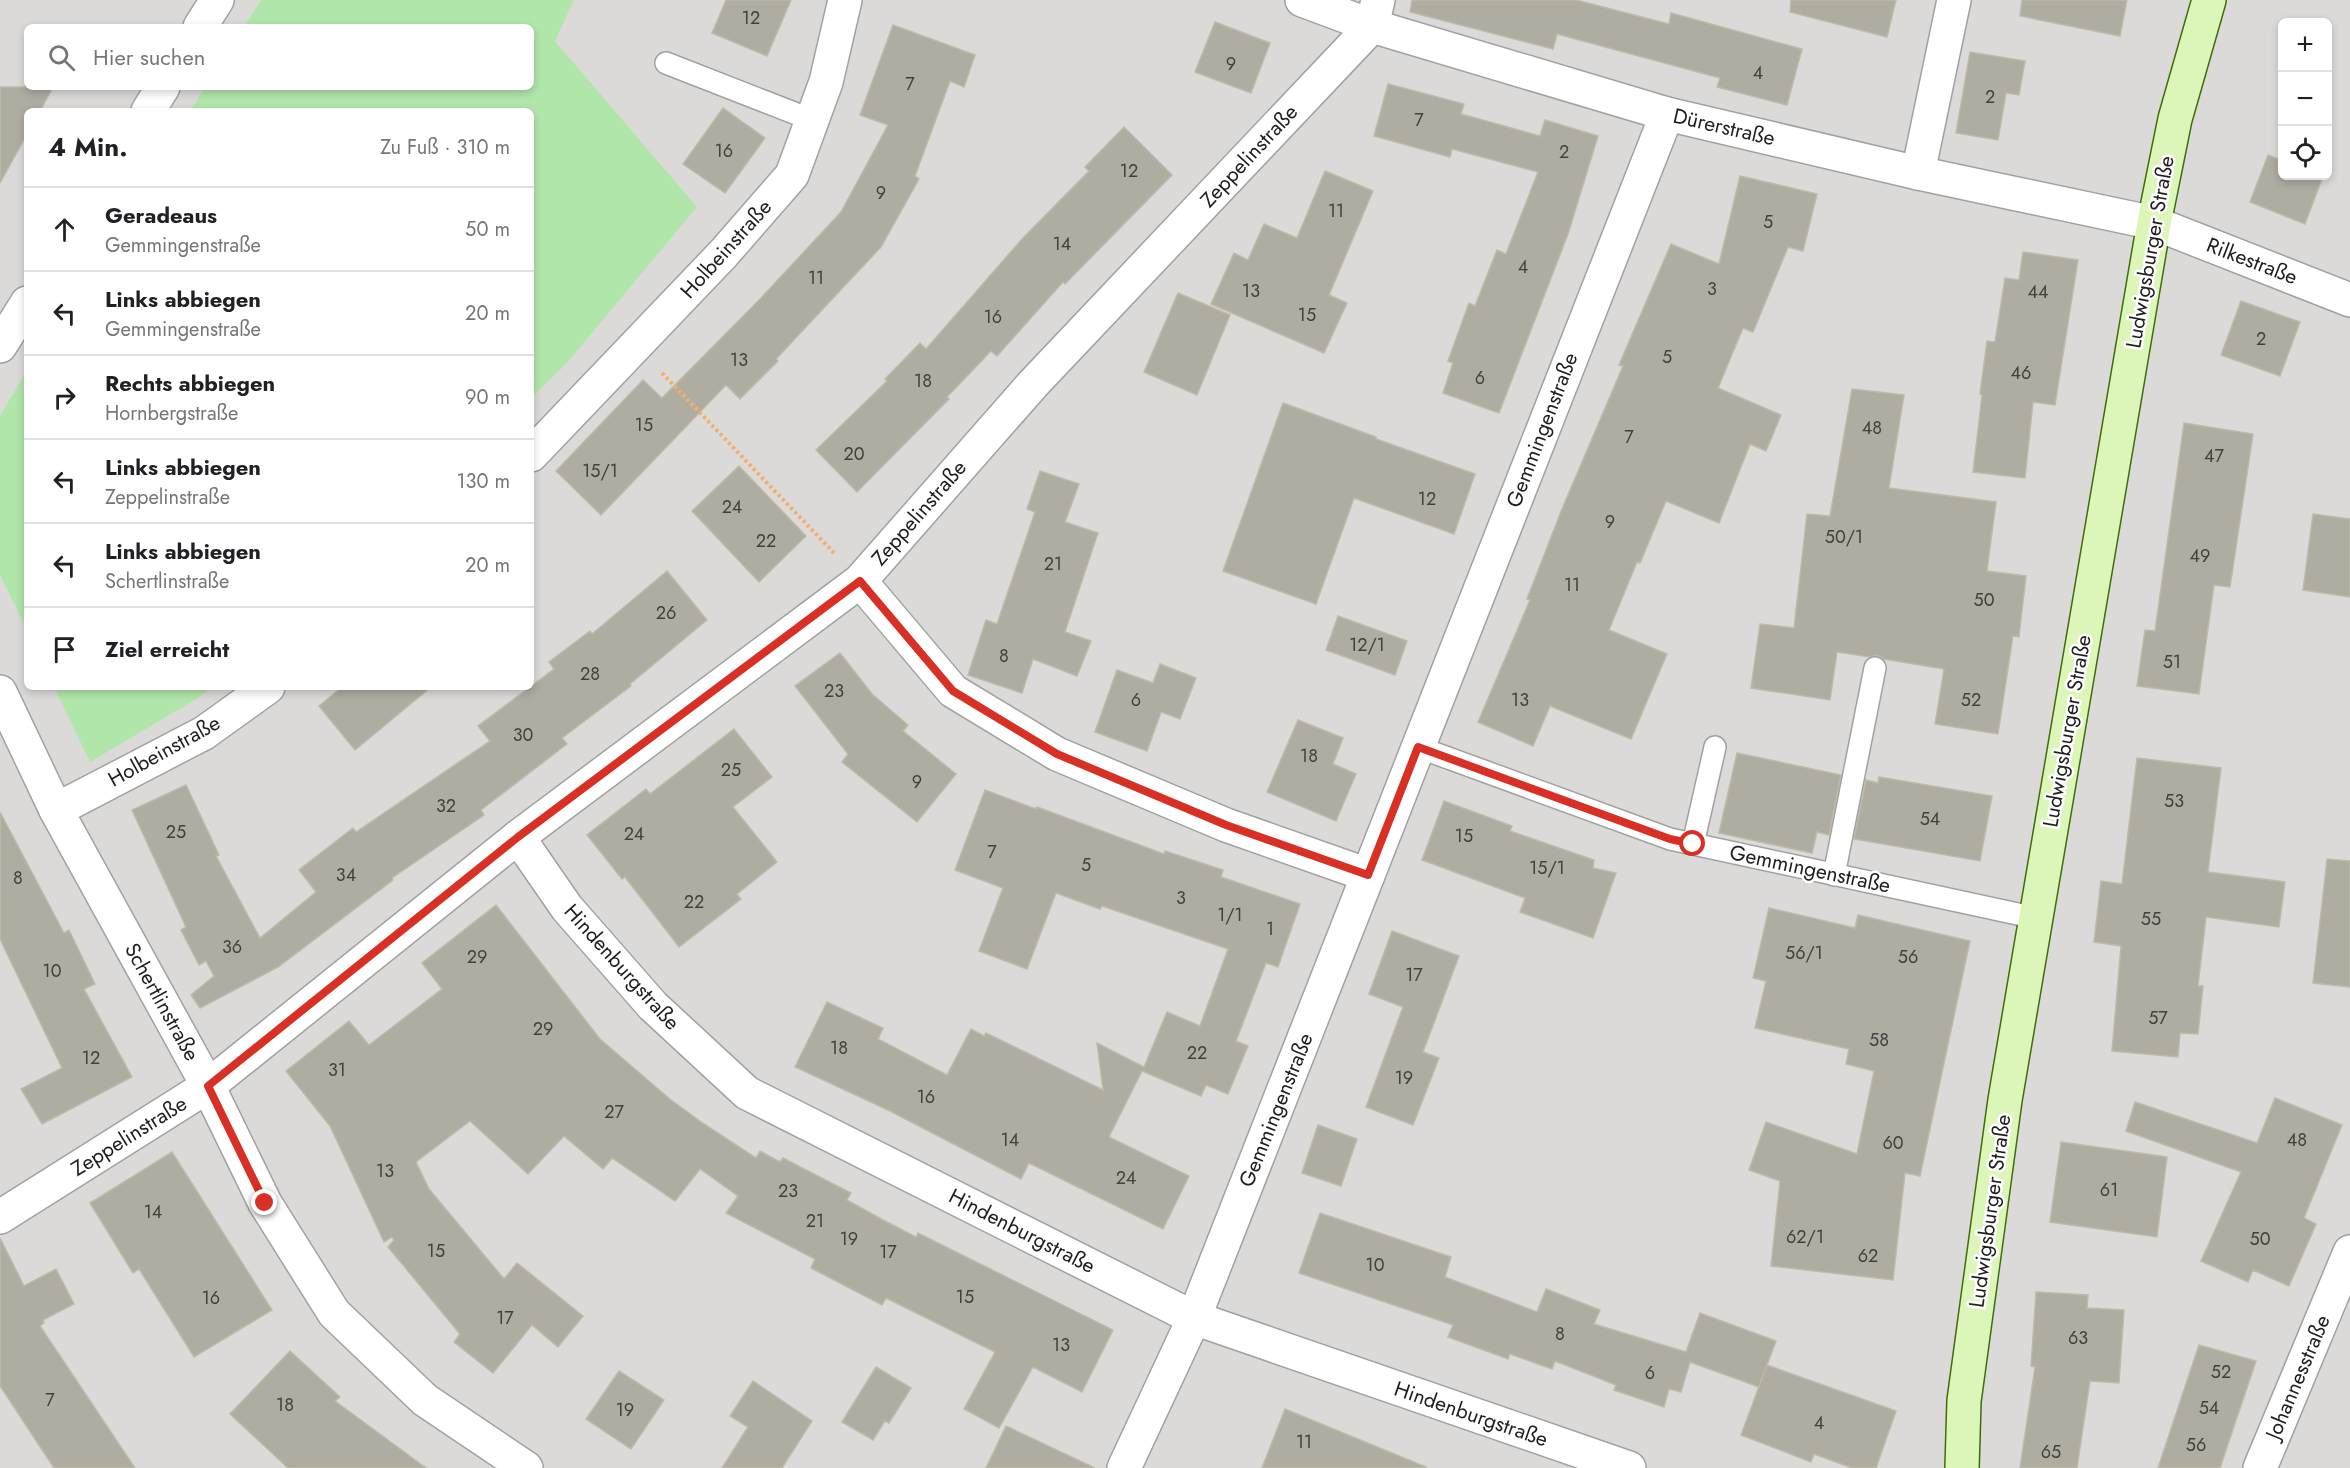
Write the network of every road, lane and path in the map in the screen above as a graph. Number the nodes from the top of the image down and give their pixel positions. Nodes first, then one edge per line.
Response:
1 (217, 0) edge
2 (845, 0) edge
3 (1302, 0) edge
4 (1954, 0) edge
5 (2209, 0) edge
6 (1375, 13) edge
7 (202, 24) edge
8 (666, 63) dead end
9 (161, 90) edge
10 (150, 108) edge
11 (1667, 114) junction
12 (812, 120) junction
13 (1918, 173) junction
14 (2154, 223) junction
15 (2350, 300) edge
16 (24, 308) edge
17 (0, 346) edge
18 (636, 346) junction
19 (534, 452) edge
20 (860, 581) junction
21 (1875, 668) dead end
22 (264, 690) edge
23 (0, 692) edge
24 (1418, 747) junction
25 (1715, 747) dead end
26 (56, 810) junction
27 (518, 837) junction
28 (1693, 844) junction
29 (1368, 875) junction
30 (1834, 875) junction
31 (2036, 918) junction
32 (208, 1086) junction
33 (0, 1217) edge
34 (2350, 1252) edge
35 (1194, 1318) junction
36 (526, 1468) edge
37 (1124, 1468) edge
38 (1629, 1468) edge
39 (1962, 1468) edge
40 (2260, 1468) edge

1 - 7 street
2 - 12 street, Holbeinstraße
3 - 6 street, Dürerstraße
4 - 13 street
5 - 14 main road, Ludwigsburger Straße
6 - 11 street, Dürerstraße
6 - 20 street, Zeppelinstraße
8 - 12 lane
9 - 10 street
11 - 13 street, Dürerstraße
11 - 24 street, Gemmingenstraße
12 - 18 street, Holbeinstraße
13 - 14 street, Dürerstraße
14 - 15 street, Rilkestraße
14 - 31 main road, Ludwigsburger Straße
16 - 17 street
18 - 19 street, Holbeinstraße
18 - 20 path
20 - 27 street, Zeppelinstraße
20 - 29 street
21 - 30 lane
22 - 26 street, Holbeinstraße
23 - 26 street, Schertlinstraße
24 - 28 lane, Gemmingenstraße
24 - 29 street, Gemmingenstraße
25 - 28 lane
26 - 32 street, Schertlinstraße
27 - 32 street, Zeppelinstraße
27 - 35 street, Hindenburgstraße
28 - 30 lane, Gemmingenstraße
29 - 35 street, Gemmingenstraße
30 - 31 lane, Gemmingenstraße
31 - 39 main road, Ludwigsburger Straße
32 - 33 street, Zeppelinstraße
32 - 36 street, Schertlinstraße
34 - 40 street, Johannesstraße
35 - 37 street, Gemmingenstraße
35 - 38 street, Hindenburgstraße

